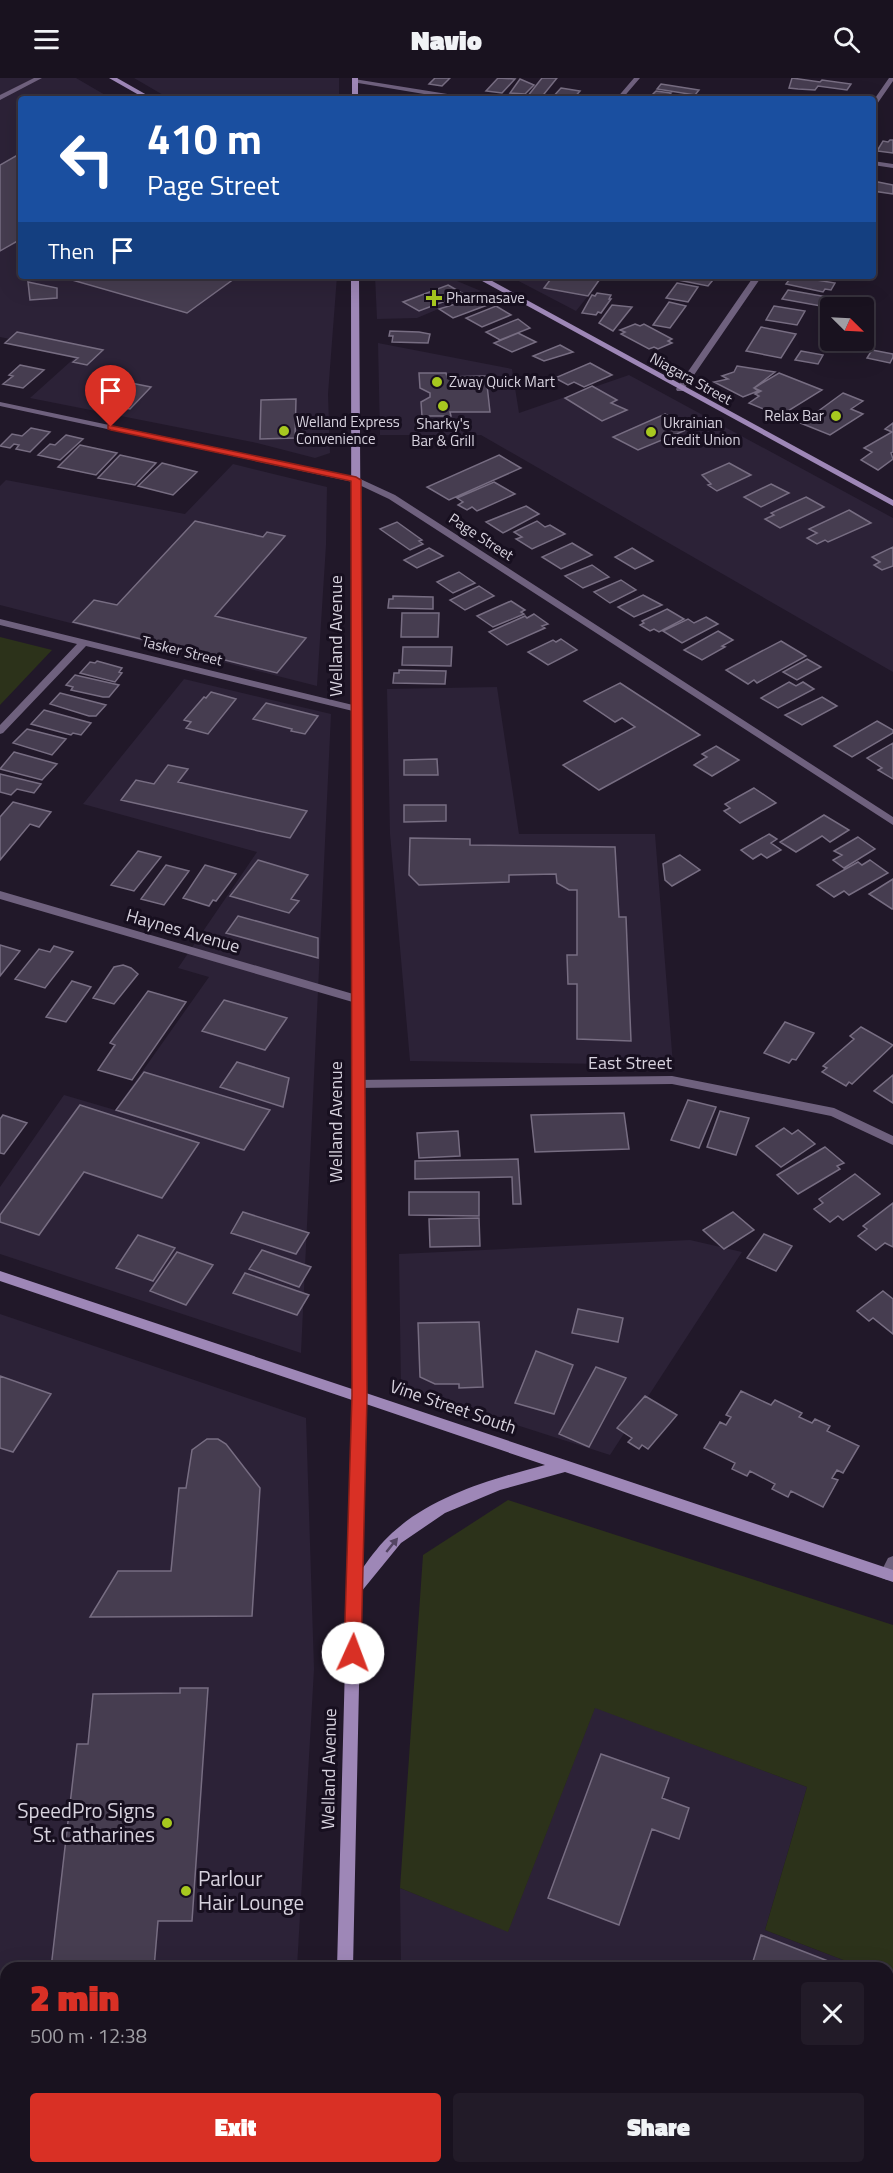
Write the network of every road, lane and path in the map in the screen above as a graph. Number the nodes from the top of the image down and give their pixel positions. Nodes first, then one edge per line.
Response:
1 (39, 78) edge
2 (112, 78) edge
3 (637, 78) edge
4 (892, 78) edge
5 (355, 80) edge
6 (145, 96) edge
7 (355, 96) edge
8 (448, 96) edge
9 (622, 96) edge
10 (0, 98) edge
11 (876, 102) edge
12 (876, 163) edge
13 (893, 166) edge
14 (355, 279) edge
15 (360, 279) edge
16 (482, 279) edge
17 (756, 279) edge
18 (355, 289) junction
19 (680, 389) junction
20 (0, 404) edge
21 (356, 480) junction
22 (893, 503) edge
23 (0, 622) edge
24 (83, 643) junction
25 (357, 709) junction
26 (0, 730) edge
27 (893, 822) edge
28 (0, 895) edge
29 (356, 999) junction
30 (357, 1084) junction
31 (893, 1141) edge
32 (0, 1276) edge
33 (359, 1396) junction
34 (565, 1466) junction
35 (891, 1571) edge
36 (354, 1590) junction
37 (345, 1962) edge

1 - 10 street
2 - 6 main road
3 - 9 street
4 - 11 street
5 - 7 main road
5 - 8 street
12 - 13 street
14 - 18 main road, Welland Avenue
15 - 18 main road
16 - 19 main road, Niagara Street
17 - 19 street
18 - 21 main road, Welland Avenue
19 - 22 main road, Niagara Street
20 - 21 street, Page Street
21 - 25 main road, Welland Avenue
21 - 27 street, Page Street
23 - 24 street, Tasker Street
24 - 25 street, Tasker Street
24 - 26 street
25 - 29 main road, Welland Avenue
28 - 29 street, Haynes Avenue
29 - 30 main road, Welland Avenue
30 - 31 street, East Street
30 - 33 main road, Welland Avenue
32 - 33 main road, Vine Street South
33 - 34 main road, Vine Street South
33 - 36 main road, Welland Avenue
34 - 35 main road, Vine Street South
36 -> 34 main road
36 - 37 main road, Welland Avenue

